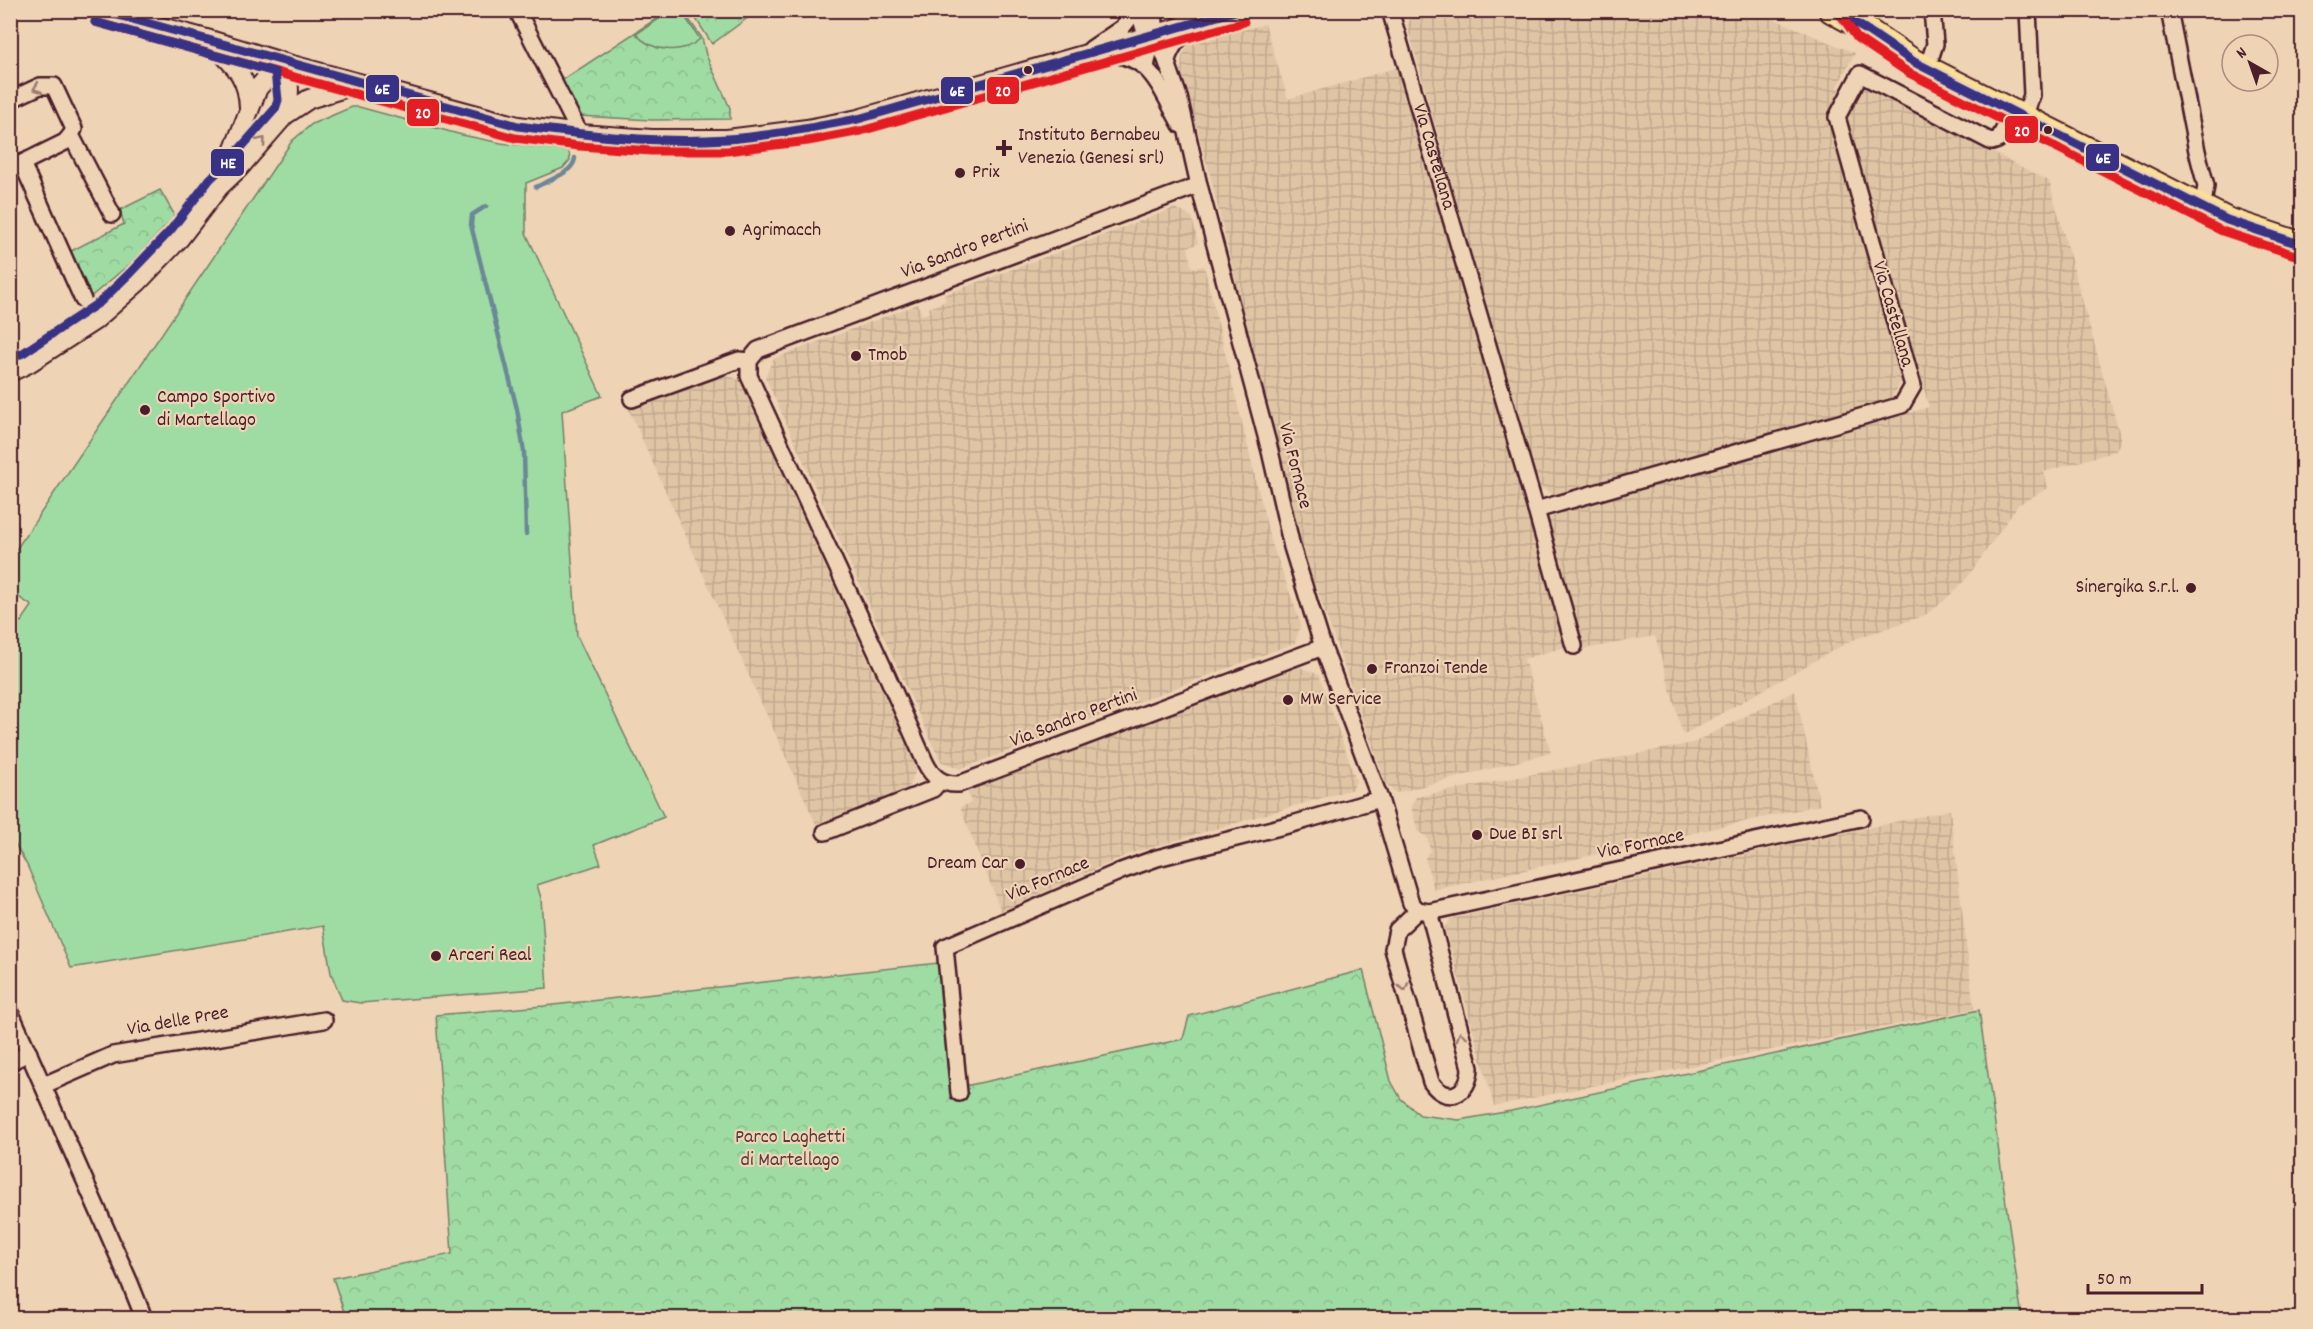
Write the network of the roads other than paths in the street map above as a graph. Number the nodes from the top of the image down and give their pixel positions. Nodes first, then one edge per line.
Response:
1 (98, 10) edge
2 (517, 10) edge
3 (1137, 10) edge
4 (1155, 10) edge
5 (1176, 10) edge
6 (1241, 10) edge
7 (1831, 10) edge
8 (1932, 10) edge
9 (2028, 10) edge
10 (2169, 10) edge
11 (1391, 11) edge
12 (1213, 18) junction
13 (1858, 20) edge
14 (1151, 36) junction
15 (210, 40) junction
16 (1078, 55) junction
17 (1167, 60) junction
18 (285, 63) junction
19 (1146, 67) junction
20 (1927, 68) junction
21 (361, 83) junction
22 (10, 100) edge
23 (249, 108) junction
24 (285, 115) junction
25 (2019, 115) junction
26 (580, 134) junction
27 (72, 135) junction
28 (1189, 138) junction
29 (15, 162) edge
30 (1199, 185) junction
31 (219, 187) junction
32 (2199, 206) junction
33 (112, 214) dead end
34 (2302, 245) edge
35 (83, 300) dead end
36 (749, 360) junction
37 (10, 372) edge
38 (632, 399) dead end
39 (1536, 510) junction
40 (1574, 646) dead end
41 (1323, 647) junction
42 (940, 781) junction
43 (1380, 799) junction
44 (1861, 818) dead end
45 (825, 832) dead end
46 (1424, 911) junction
47 (10, 1011) edge
48 (324, 1020) dead end
49 (29, 1053) junction
50 (10, 1062) edge
51 (44, 1085) junction
52 (959, 1093) dead end
53 (144, 1318) edge

1 - 15 street
2 - 26 street
3 - 14 street, Via Fornace
3 - 16 street
4 - 14 street
5 - 12 street
6 - 12 street
7 - 13 main road
8 - 20 street
9 - 25 street, Via Castellana
10 - 32 street
11 - 39 street, Via Castellana
12 - 14 street
12 - 17 street
13 - 20 main road
14 - 16 street
14 - 17 street, Via Fornace
14 - 19 street
15 - 18 street
15 - 23 street
16 - 19 street
16 - 26 street
17 - 28 street, Via Fornace
18 - 21 street
18 - 23 street
18 - 24 street
19 - 28 street, Via Fornace
20 - 25 main road
21 - 24 street
21 - 26 street
27 -> 22 street
23 - 31 street
31 -> 24 street
25 - 32 main road
25 - 39 street, Via Castellana
27 - 29 street
27 - 33 street
28 - 30 street, Via Fornace
29 - 35 street
30 - 36 street, Via Sandro Pertini
30 - 41 street, Via Fornace
31 - 37 street
32 - 34 main road
36 - 38 street, Via Sandro Pertini
36 - 42 street
39 - 40 street, Via Castellana
41 - 42 street, Via Sandro Pertini
41 - 43 street, Via Fornace
42 - 45 street
43 - 46 street, Via Fornace
43 - 52 street, Via Fornace
44 - 46 street, Via Fornace
46 -> 46 street, Via Fornace
47 - 49 street
48 - 51 street, Via delle Pree
49 - 50 street
49 - 51 street
51 - 53 street

